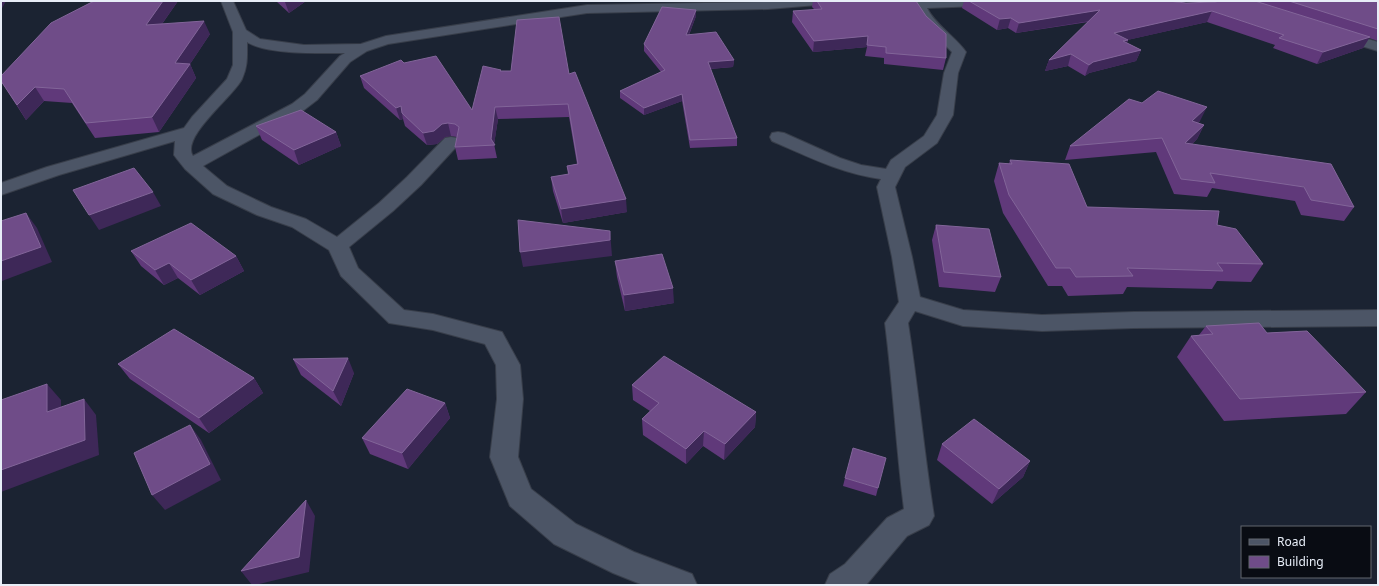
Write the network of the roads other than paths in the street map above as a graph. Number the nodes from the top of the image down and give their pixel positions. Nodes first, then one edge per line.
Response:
1 (227, 1) edge
2 (817, 1) edge
3 (862, 1) edge
4 (1004, 1) edge
5 (919, 3) edge
6 (1327, 30) edge
7 (240, 32) junction
8 (1378, 47) edge
9 (362, 48) junction
10 (190, 132) junction
11 (778, 137) dead end
12 (451, 142) dead end
13 (191, 165) junction
14 (892, 175) junction
15 (1, 189) edge
16 (338, 246) junction
17 (910, 302) junction
18 (1377, 318) dead end
19 (648, 579) edge
20 (681, 585) edge
21 (841, 585) edge

1 - 7 street
2 - 9 street
3 - 5 street
4 - 5 street
5 - 14 street
6 - 8 street
7 - 9 street
7 - 10 street
9 - 13 street
10 - 13 street
10 - 15 street
11 - 14 street
12 - 16 street
13 - 16 street
14 - 17 street
16 - 19 street
17 - 18 street
17 - 21 street
19 - 20 street

